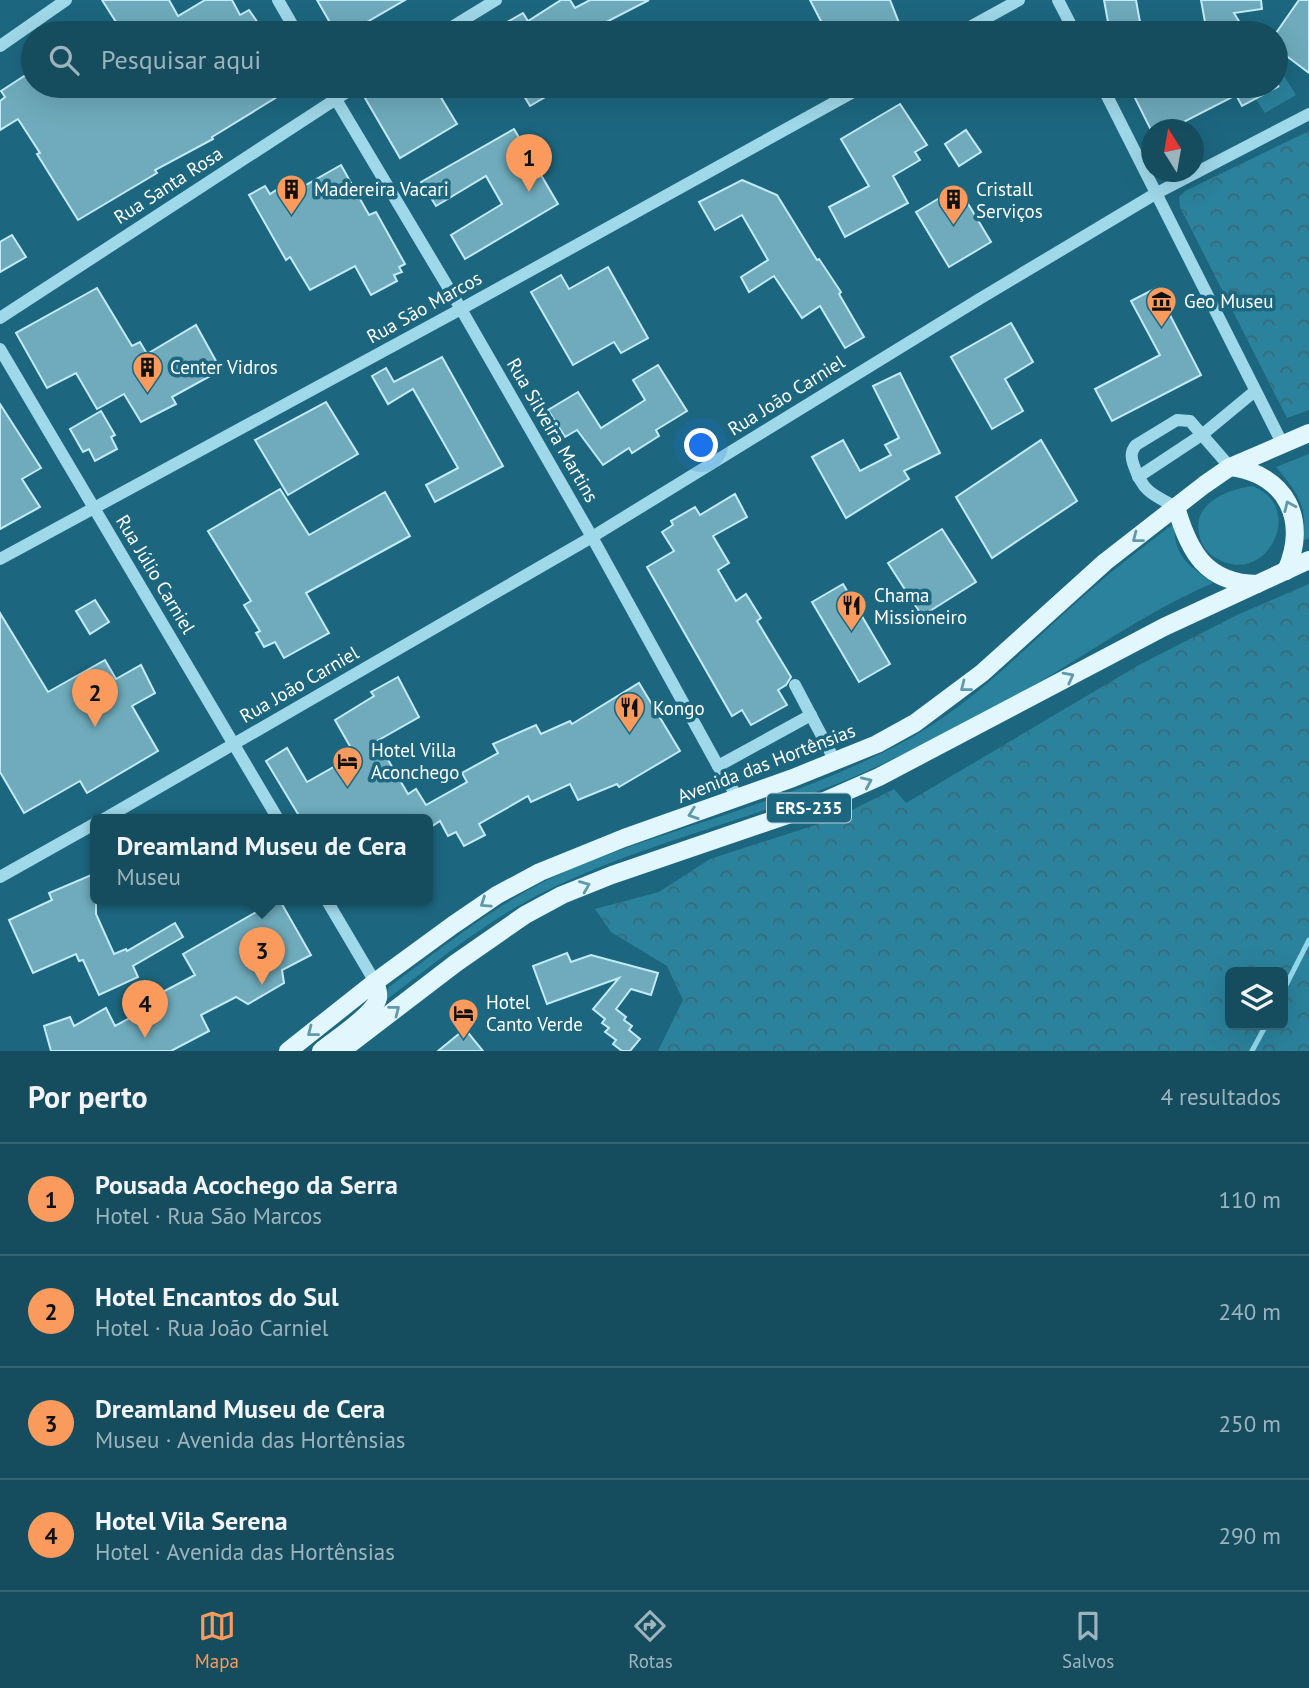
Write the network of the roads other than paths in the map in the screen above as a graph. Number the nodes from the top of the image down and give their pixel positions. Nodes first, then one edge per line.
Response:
1 (66, 0) edge
2 (278, 0) edge
3 (496, 0) edge
4 (1019, 0) edge
5 (1058, 0) edge
6 (36, 21) edge
7 (290, 21) edge
8 (462, 21) edge
9 (981, 21) edge
10 (1069, 21) edge
11 (21, 31) edge
12 (0, 46) edge
13 (842, 98) edge
14 (1108, 98) edge
15 (335, 99) joint
16 (1309, 114) edge
17 (1155, 194) junction
18 (461, 309) junction
19 (0, 318) edge
20 (0, 349) edge
21 (1255, 391) junction
22 (1309, 433) edge
23 (1203, 434) junction
24 (1282, 443) junction
25 (1230, 467) junction
26 (1138, 477) junction
27 (1176, 507) junction
28 (94, 509) junction
29 (592, 537) junction
30 (0, 559) edge
31 (1309, 560) edge
32 (1286, 570) junction
33 (1261, 584) junction
34 (795, 685) dead end
35 (811, 715) junction
36 (234, 744) junction
37 (835, 761) junction
38 (718, 766) junction
39 (738, 798) junction
40 (113, 814) edge
41 (275, 814) edge
42 (90, 826) edge
43 (0, 877) edge
44 (330, 905) edge
45 (375, 982) junction
46 (288, 1051) edge
47 (321, 1051) edge
48 (341, 1051) edge

1 - 6 street
2 - 7 street
3 - 8 street
4 - 9 street
5 - 10 street
11 - 12 street
13 - 18 street, Rua São Marcos
14 - 17 street
15 - 18 street, Rua Silveira Martins
15 - 19 street, Rua Santa Rosa
16 - 17 street, Rua João Carniel
17 - 21 street
17 - 29 street, Rua João Carniel
18 - 28 street, Rua São Marcos
18 - 29 street, Rua Silveira Martins
20 - 28 street, Rua Júlio Carniel
21 - 23 street
21 - 24 street
22 - 24 main road, ERS-235
23 - 25 street
23 - 26 street
23 - 26 street
24 - 25 main road, ERS-235
25 - 27 main road, Avenida das Hortênsias / ERS-235
32 -> 25 main road
26 - 27 street
27 - 33 main road
27 -> 37 main road, Avenida das Hortênsias / ERS-235
28 - 30 street, Rua São Marcos
28 - 36 street, Rua Júlio Carniel
29 - 36 street, Rua João Carniel
29 - 38 street, Rua Silveira Martins
31 - 32 main road, ERS-235
32 - 33 main road, ERS-235
48 -> 33 main road, ERS-235
34 - 35 street
35 - 37 street
35 - 38 street
36 - 40 street, Rua João Carniel
36 - 41 street, Rua Júlio Carniel
37 - 39 main road, Avenida das Hortênsias / ERS-235
38 - 39 street, Rua Silveira Martins
39 -> 45 main road, Avenida das Hortênsias / ERS-235
42 - 43 street
44 - 45 street
45 -> 46 main road, Avenida das Hortênsias / ERS-235
45 - 47 main road

